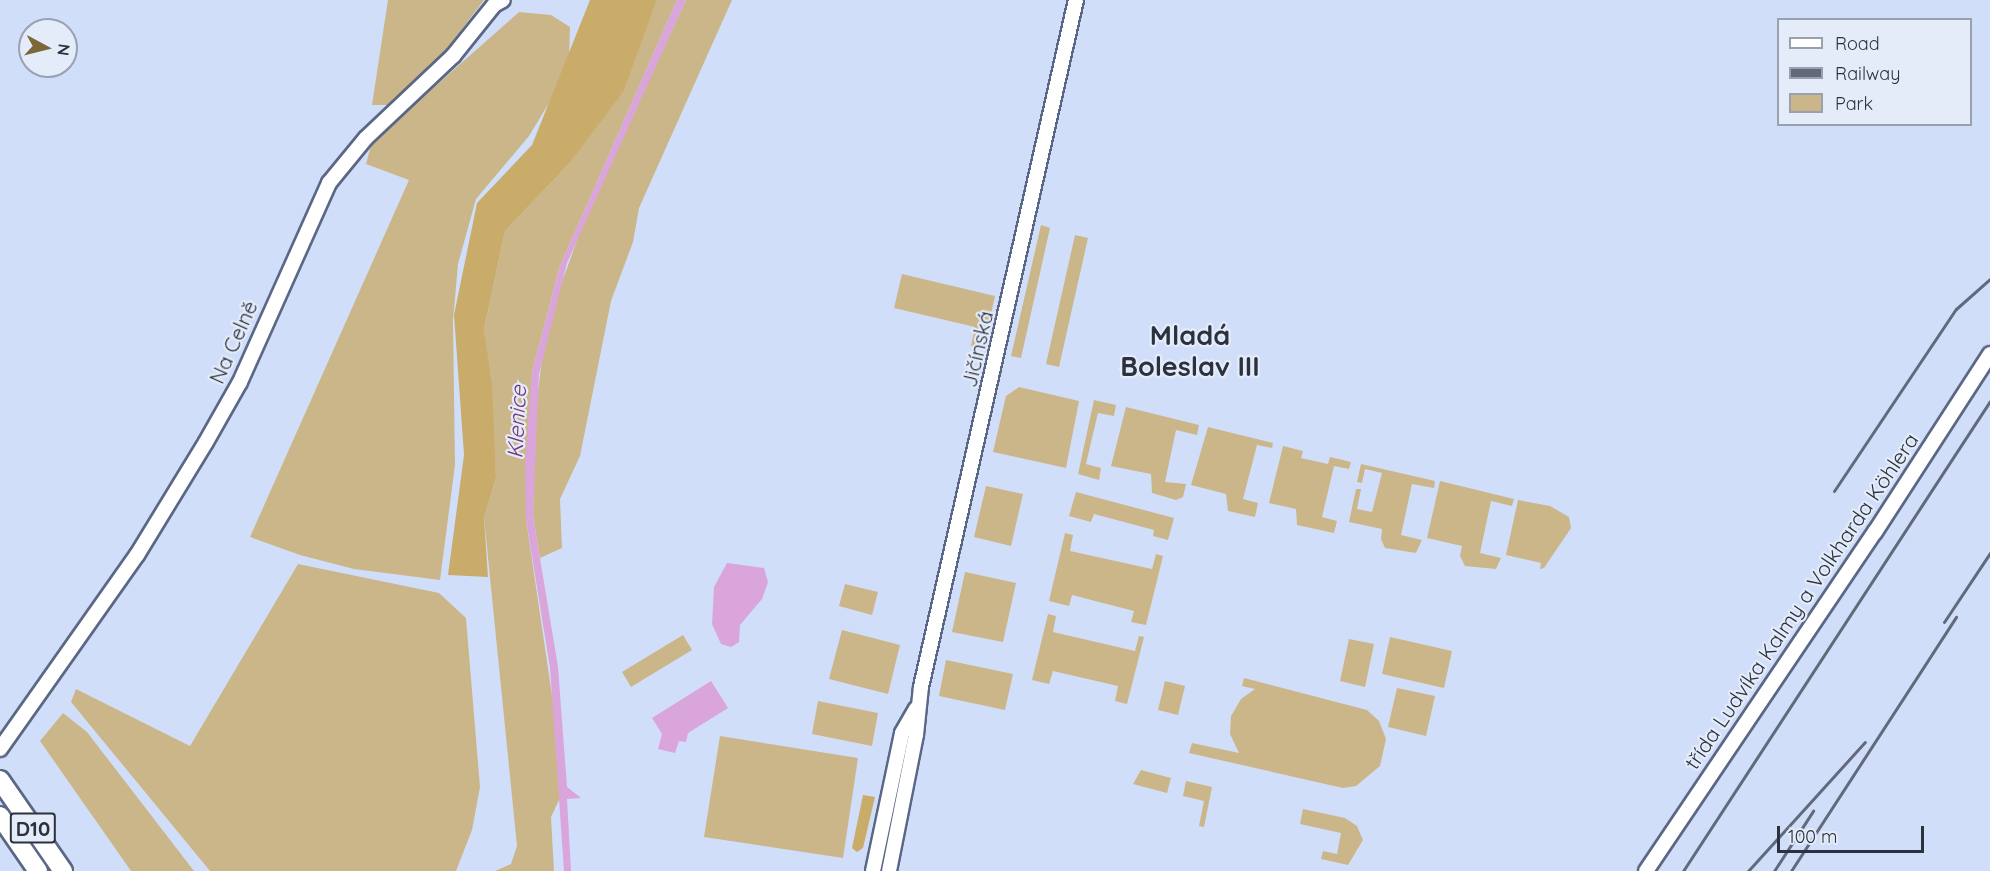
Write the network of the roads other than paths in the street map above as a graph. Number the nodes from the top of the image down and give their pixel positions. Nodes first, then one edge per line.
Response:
1 (503, 0) edge
2 (1076, 0) edge
3 (1990, 354) edge
4 (917, 707) junction
5 (0, 749) edge
6 (0, 780) edge
7 (0, 816) edge
8 (38, 871) edge
9 (63, 871) edge
10 (873, 871) edge
11 (889, 871) edge
12 (1646, 871) edge

1 - 5 street, Na Celně
2 - 4 street, Jičínská
3 - 12 street, třída Ludvíka Kalmy a Volkharda Köhlera
4 - 10 street, Jičínská
4 - 11 street, Jičínská
6 - 9 highway, D10
7 - 8 highway, D10

